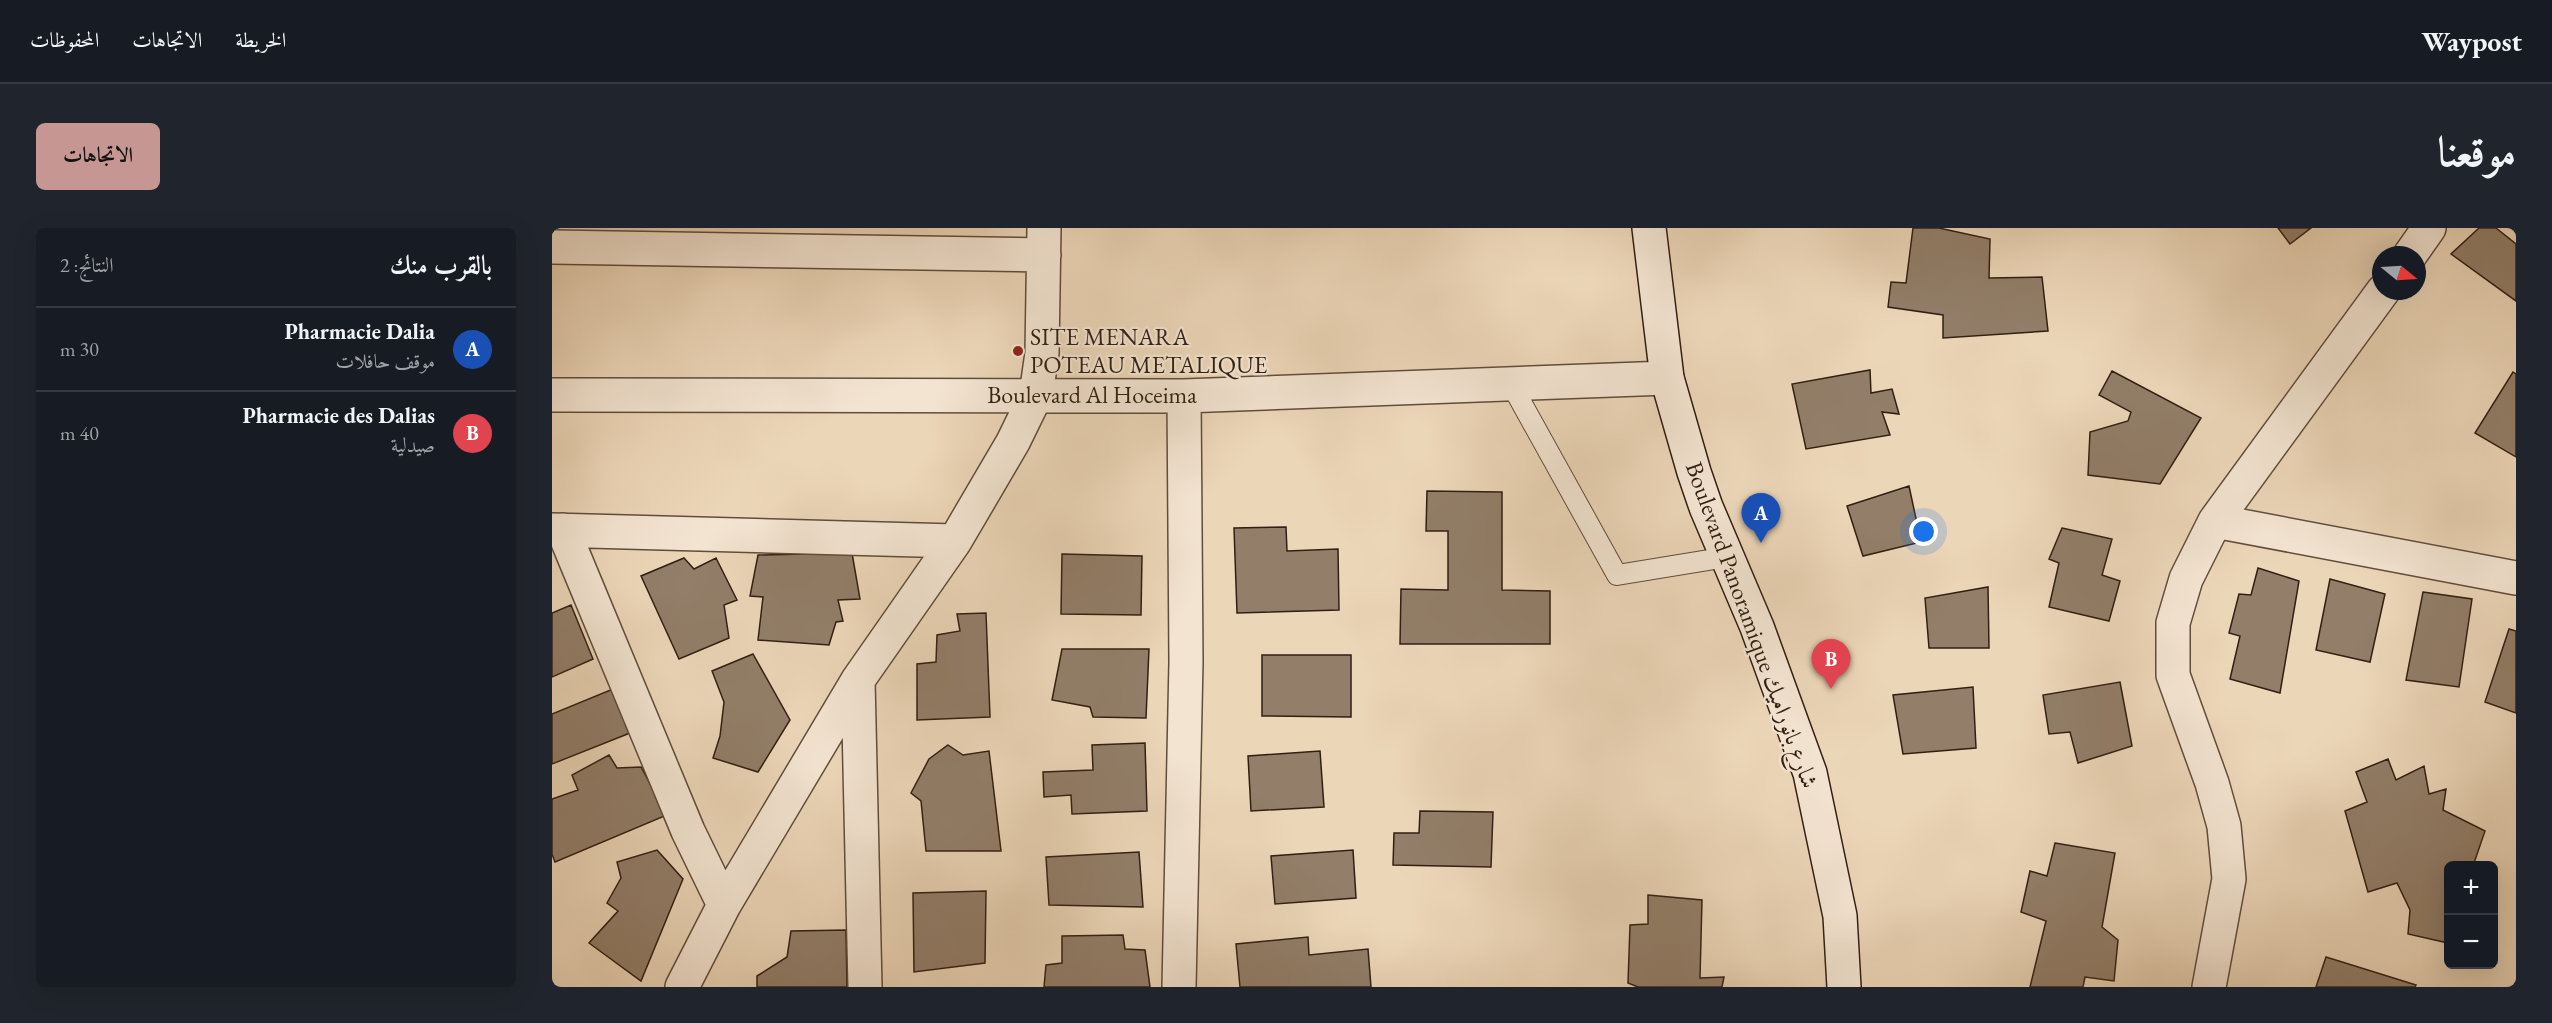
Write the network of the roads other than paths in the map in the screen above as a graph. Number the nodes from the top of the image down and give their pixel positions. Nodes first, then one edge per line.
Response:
1 (1649, 228) edge
2 (2429, 228) edge
3 (1044, 241) edge
4 (2416, 246) edge
5 (552, 247) edge
6 (2376, 300) edge
7 (1667, 378) junction
8 (1511, 384) junction
9 (552, 395) edge
10 (1036, 395) junction
11 (1184, 396) junction
12 (2215, 521) junction
13 (558, 530) edge
14 (955, 540) junction
15 (1727, 557) junction
16 (2516, 578) edge
17 (858, 680) junction
18 (724, 905) junction
19 (682, 987) edge
20 (865, 987) edge
21 (1179, 987) edge
22 (1844, 987) edge
23 (2209, 987) edge

1 - 7 street, Boulevard Panoramique شارع بانوراميك
2 - 4 street
3 - 5 street
3 - 10 street
6 - 12 street
7 - 8 street, Boulevard Al Hoceima
7 - 15 street, Boulevard Panoramique شارع بانوراميك
8 - 11 street, Boulevard Al Hoceima
8 - 15 lane
9 - 10 street, Boulevard Al Hoceima
10 - 11 street, Boulevard Al Hoceima
10 - 14 street
11 - 21 street
12 - 16 street
12 - 23 street
13 - 14 street
13 - 18 street
14 - 17 street
15 - 22 street, Boulevard Panoramique شارع بانوراميك
17 - 18 street
17 - 20 street
18 - 19 street

